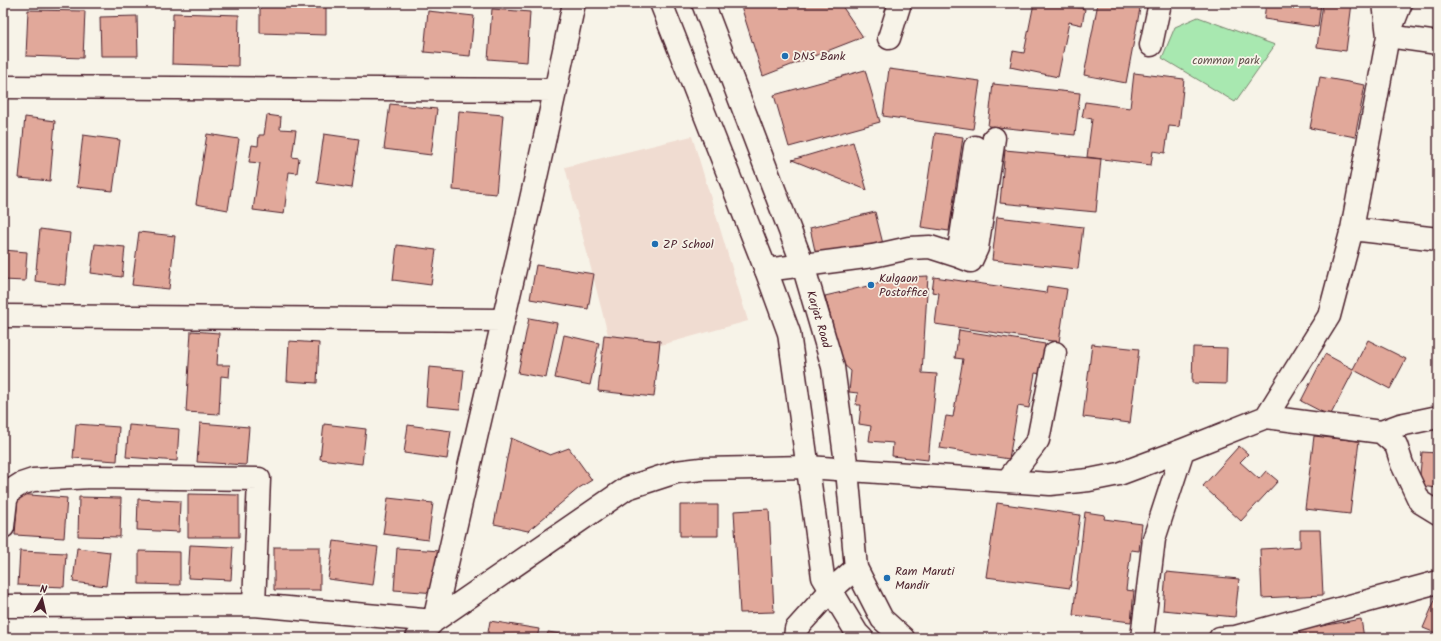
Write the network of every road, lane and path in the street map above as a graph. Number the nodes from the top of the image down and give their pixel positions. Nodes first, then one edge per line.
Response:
1 (574, 3) edge
2 (661, 3) edge
3 (703, 3) edge
4 (900, 3) edge
5 (1160, 3) edge
6 (1384, 3) edge
7 (1401, 3) edge
8 (1388, 36) junction
9 (889, 38) dead end
10 (1438, 43) edge
11 (1151, 45) dead end
12 (3, 87) edge
13 (556, 90) junction
14 (985, 143) dead end
15 (1352, 229) junction
16 (1438, 239) edge
17 (803, 265) junction
18 (766, 270) junction
19 (3, 316) edge
20 (502, 320) junction
21 (1055, 353) dead end
22 (1266, 417) junction
23 (1438, 417) edge
24 (1381, 432) junction
25 (1183, 450) junction
26 (808, 467) junction
27 (847, 470) junction
28 (1007, 481) junction
29 (1438, 512) edge
30 (3, 527) edge
31 (856, 568) junction
32 (1438, 582) edge
33 (831, 590) junction
34 (254, 605) junction
35 (3, 606) edge
36 (434, 621) junction
37 (1248, 636) edge
38 (417, 638) edge
39 (794, 638) edge
40 (862, 638) edge
41 (903, 638) edge
42 (1142, 638) edge
43 (1220, 638) edge

1 - 13 street
2 - 18 street
3 - 17 street, Karjat Road
4 - 9 street
5 - 11 street
6 - 8 street
7 - 8 street
8 - 10 street
8 - 15 street
12 - 13 street
13 - 20 street
14 - 17 street
15 - 16 street
15 - 22 street
17 - 18 street
17 - 27 street, Karjat Road
18 - 26 street
19 - 20 street
20 - 36 street
21 - 28 street
22 - 24 street
22 - 25 street
23 - 24 street
24 - 29 street
25 - 28 street
25 - 42 street
26 - 27 street
26 - 33 street
26 - 36 street
27 - 28 street
27 - 31 street, Karjat Road
30 - 34 street
31 - 33 street
31 - 41 street, Karjat Road
32 - 37 street
33 - 39 street
33 - 40 street
34 - 35 street
34 - 36 street
36 - 38 street
37 - 43 street

